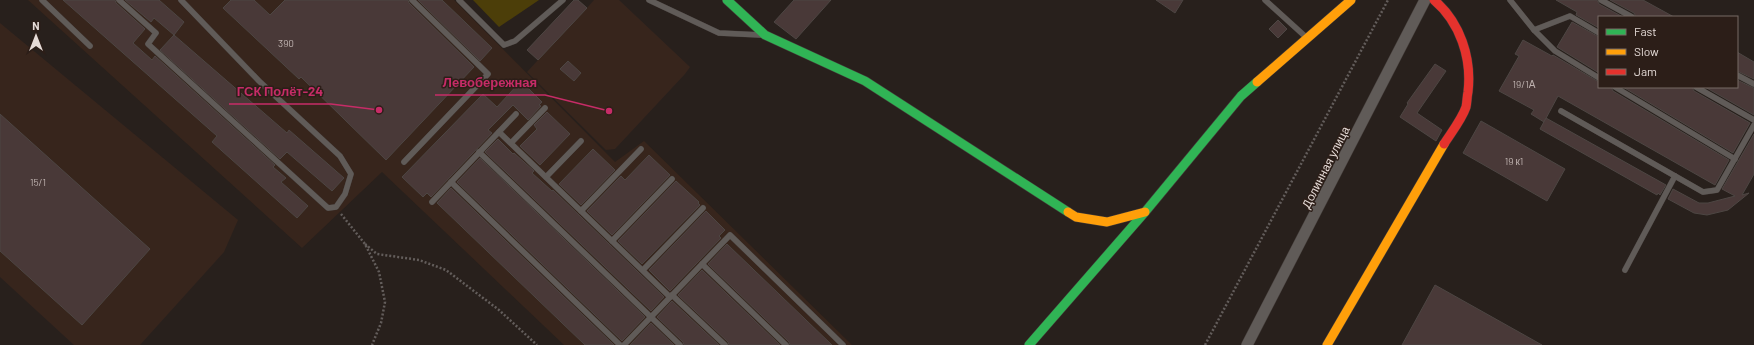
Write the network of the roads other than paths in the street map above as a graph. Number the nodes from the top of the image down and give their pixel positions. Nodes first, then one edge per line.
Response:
1 (42, 0) edge
2 (118, 0) edge
3 (181, 0) edge
4 (412, 0) edge
5 (459, 0) edge
6 (563, 0) edge
7 (649, 0) edge
8 (727, 0) edge
9 (1264, 0) edge
10 (1351, 0) edge
11 (1425, 0) edge
12 (1434, 0) edge
13 (1510, 0) edge
14 (1602, 0) edge
15 (1630, 16) edge
16 (1534, 30) junction
17 (1598, 32) edge
18 (765, 35) junction
19 (1308, 38) junction
20 (90, 46) dead end
21 (1738, 76) edge
22 (1598, 77) edge
23 (1754, 84) edge
24 (1617, 88) edge
25 (1698, 88) edge
26 (545, 108) dead end
27 (1561, 111) dead end
28 (516, 114) dead end
29 (1754, 120) edge
30 (1754, 126) edge
31 (499, 132) junction
32 (581, 141) dead end
33 (511, 144) junction
34 (641, 149) dead end
35 (479, 152) junction
36 (1735, 159) junction
37 (404, 162) dead end
38 (1675, 176) junction
39 (546, 177) junction
40 (672, 179) dead end
41 (451, 182) junction
42 (432, 202) dead end
43 (703, 208) dead end
44 (581, 211) junction
45 (1145, 212) junction
46 (612, 241) junction
47 (702, 264) junction
48 (643, 270) junction
49 (1625, 270) dead end
50 (671, 296) junction
51 (651, 317) junction
52 (620, 345) edge
53 (624, 345) edge
54 (680, 345) edge
55 (725, 345) edge
56 (786, 345) edge
57 (843, 345) edge
58 (1028, 345) edge
59 (1247, 345) edge
60 (1328, 345) edge

1 - 20 lane
2 - 3 lane
4 - 37 lane
5 - 6 lane
7 - 18 lane
8 - 18 street
9 - 19 lane
10 - 19 street
11 - 59 street, Долинная улица
12 - 60 street
13 - 16 lane
14 - 15 lane
16 - 17 lane
16 - 22 lane
18 - 45 street
19 - 45 street
21 - 23 lane
24 - 36 lane
25 - 29 lane
26 - 33 lane
27 - 38 lane
28 - 31 lane
30 - 36 lane
31 - 33 lane
31 - 35 lane
32 - 39 lane
33 - 39 lane
34 - 44 lane
35 - 41 lane
35 - 51 lane
36 - 38 lane
38 - 49 lane
39 - 44 lane
40 - 46 lane
41 - 42 lane
41 - 52 lane
43 - 48 lane
44 - 46 lane
45 - 58 street
46 - 48 lane
47 - 50 lane
47 - 56 lane
47 - 57 lane
48 - 50 lane
50 - 51 lane
50 - 55 lane
51 - 53 lane
51 - 54 lane

